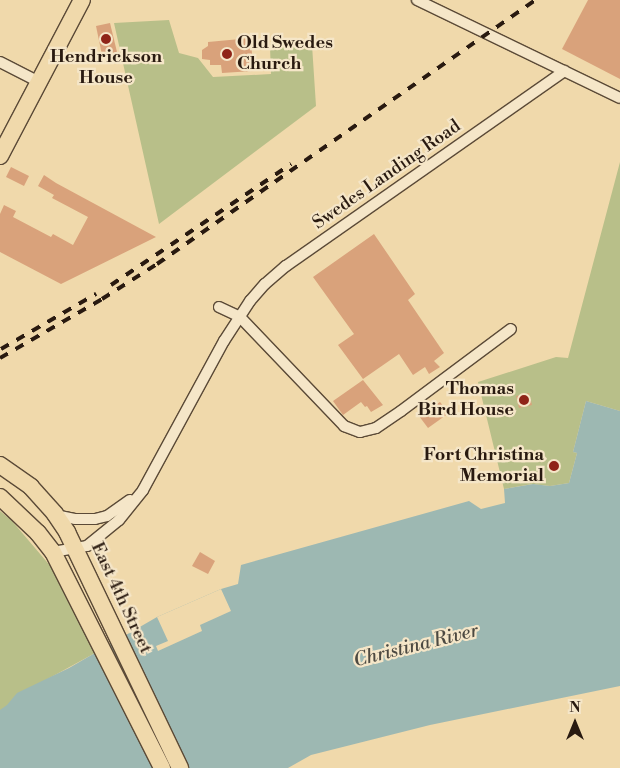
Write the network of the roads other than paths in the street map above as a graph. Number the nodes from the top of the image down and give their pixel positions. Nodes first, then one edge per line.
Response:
1 (82, 0) edge
2 (417, 0) edge
3 (0, 62) edge
4 (564, 71) junction
5 (39, 82) junction
6 (620, 98) edge
7 (2, 148) edge
8 (219, 307) dead end
9 (240, 316) junction
10 (511, 329) dead end
11 (0, 465) edge
12 (143, 490) junction
13 (0, 497) edge
14 (55, 514) junction
15 (76, 549) junction
16 (53, 552) junction
17 (162, 768) edge
18 (180, 768) edge

1 - 5 main road
2 - 4 street
3 - 5 street
4 - 6 street
4 - 9 street, Swedes Landing Road
5 - 7 main road
8 - 9 street
9 - 10 street
9 - 12 street, Swedes Landing Road
11 - 14 main road, East 4th Street
12 - 14 street, Swedes Landing Road
12 - 15 street, Swedes Landing Road
13 - 16 main road
14 - 15 main road, East 4th Street
15 - 16 street, Swedes Landing Road
15 - 18 main road, East 4th Street
16 - 17 main road

